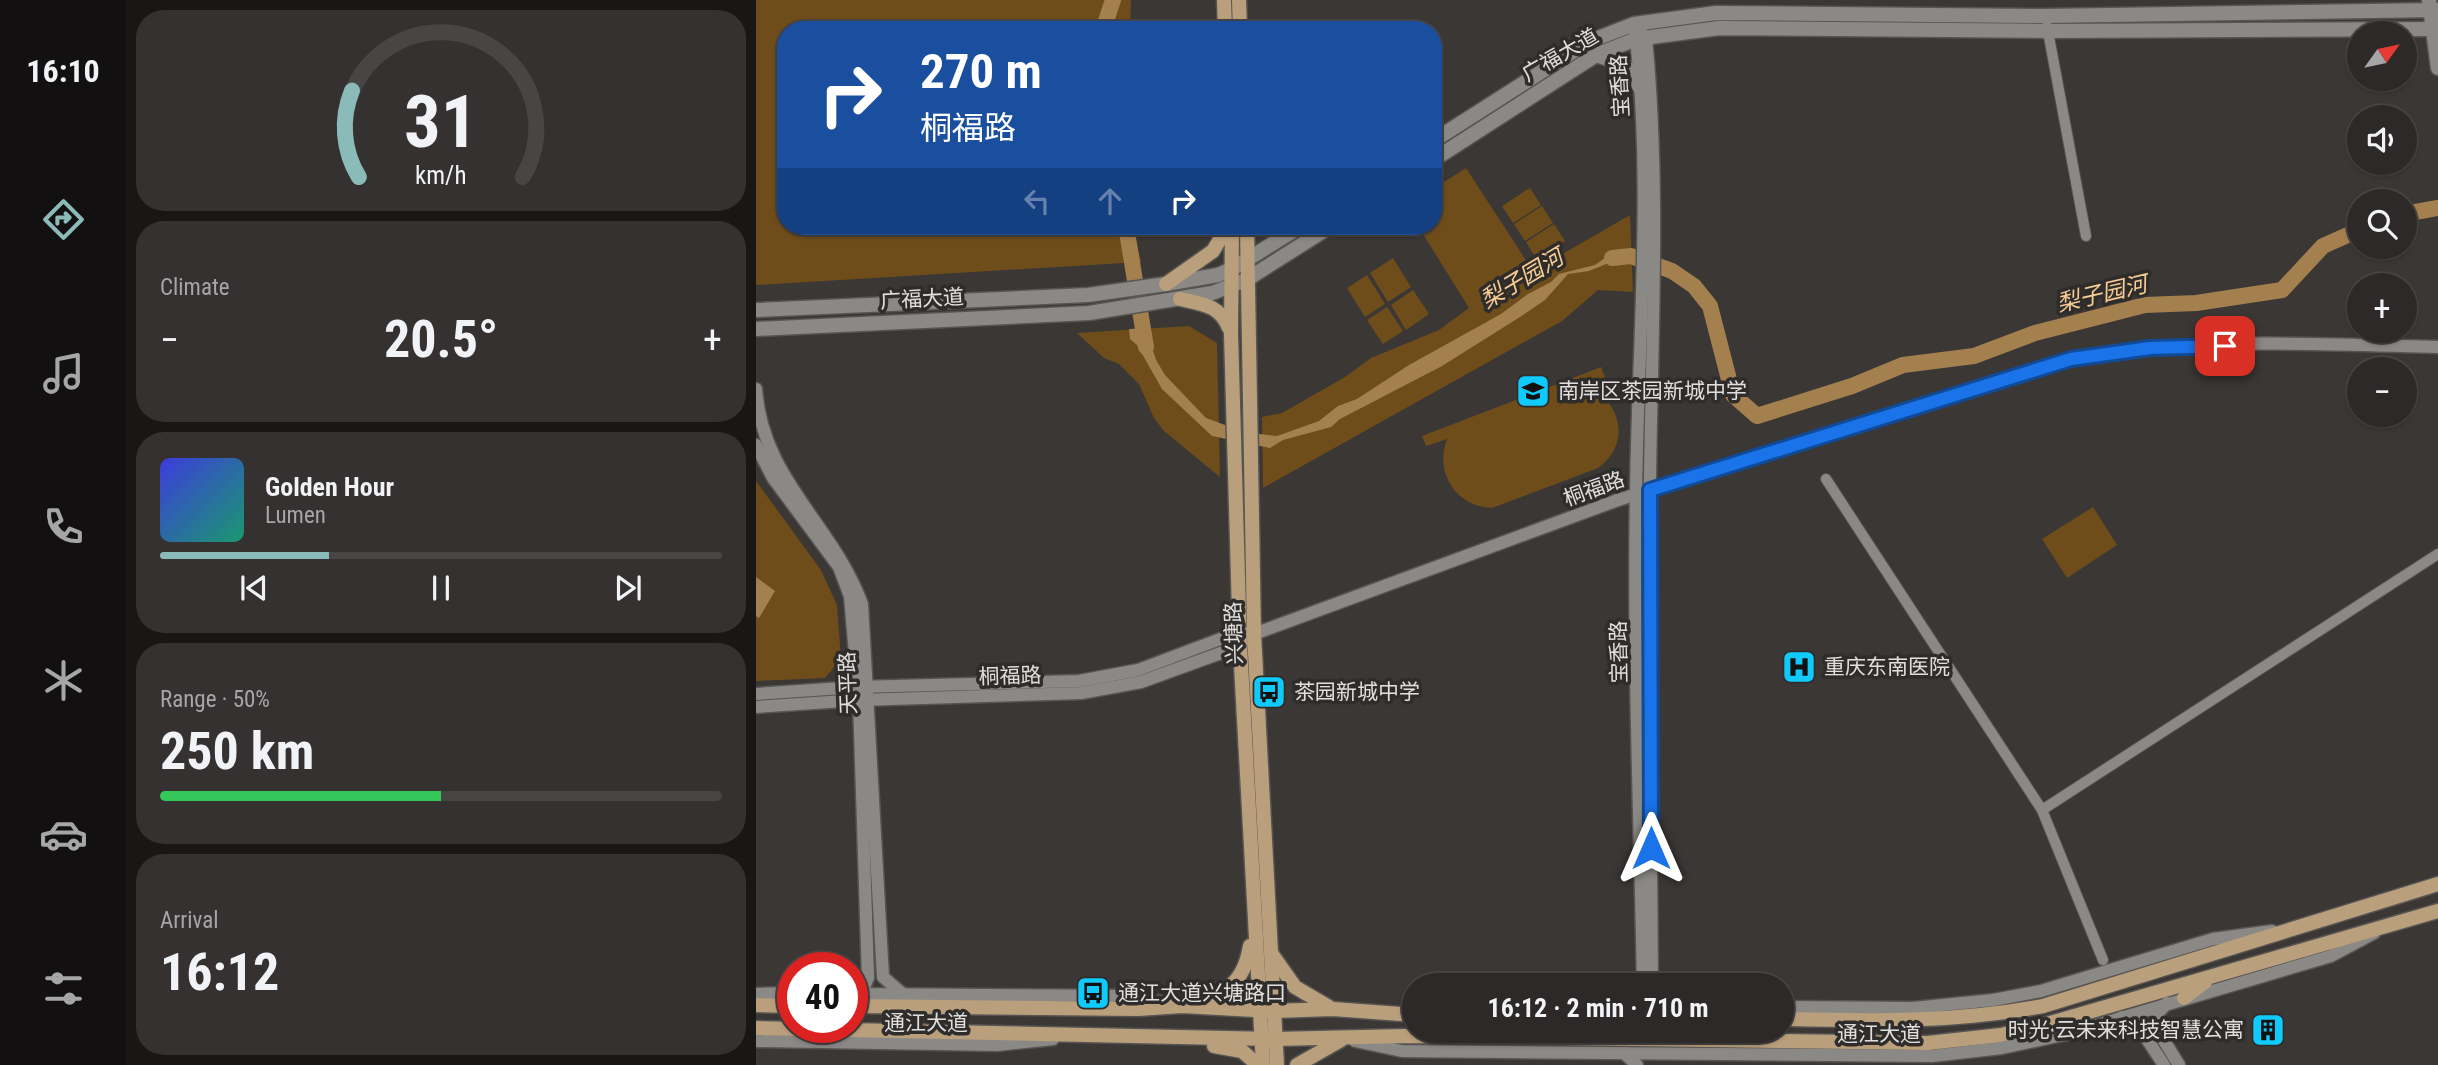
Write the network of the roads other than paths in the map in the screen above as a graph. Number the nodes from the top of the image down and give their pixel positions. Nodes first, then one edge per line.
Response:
1 (1224, 0) edge
2 (1239, 0) edge
3 (2432, 7) edge
4 (2045, 16) junction
5 (1225, 21) edge
6 (1240, 21) edge
7 (1634, 24) junction
8 (2435, 29) edge
9 (2048, 31) junction
10 (1641, 38) junction
11 (1596, 55) junction
12 (2438, 68) edge
13 (1641, 89) junction
14 (1442, 135) edge
15 (1442, 154) edge
16 (1647, 232) junction
17 (1224, 235) edge
18 (1231, 235) edge
19 (1247, 235) edge
20 (1287, 235) edge
21 (1317, 235) edge
22 (2086, 236) dead end
23 (1248, 261) junction
24 (1233, 270) junction
25 (1246, 280) junction
26 (1166, 284) junction
27 (1231, 286) junction
28 (1180, 299) junction
29 (756, 310) edge
30 (1647, 313) junction
31 (756, 329) edge
32 (1231, 334) junction
33 (2438, 347) edge
34 (756, 389) edge
35 (756, 445) edge
36 (1242, 476) junction
37 (1826, 478) dead end
38 (1650, 490) junction
39 (1636, 494) junction
40 (2438, 554) edge
41 (1244, 637) junction
42 (863, 693) junction
43 (756, 694) edge
44 (756, 706) edge
45 (2042, 810) junction
46 (2438, 884) edge
47 (2438, 911) edge
48 (2394, 923) junction
49 (1254, 924) junction
50 (2293, 928) junction
51 (868, 952) edge
52 (1271, 953) junction
53 (2104, 960) junction
54 (2128, 964) junction
55 (1643, 973) edge
56 (1651, 973) edge
57 (2092, 973) junction
58 (2214, 976) junction
59 (777, 993) edge
60 (756, 994) edge
61 (868, 994) edge
62 (904, 995) junction
63 (2184, 998) junction
64 (2167, 1003) junction
65 (756, 1005) edge
66 (777, 1006) edge
67 (868, 1006) edge
68 (1182, 1006) junction
69 (1794, 1007) edge
70 (1333, 1009) junction
71 (1259, 1011) junction
72 (1274, 1012) junction
73 (1402, 1014) edge
74 (2122, 1017) junction
75 (1794, 1019) edge
76 (756, 1028) edge
77 (2149, 1029) junction
78 (1096, 1035) junction
79 (1154, 1037) junction
80 (1345, 1038) junction
81 (1268, 1039) junction
82 (756, 1041) edge
83 (1624, 1053) junction
84 (1687, 1055) junction
85 (1258, 1065) edge
86 (1263, 1065) edge
87 (1277, 1065) edge
88 (1297, 1065) edge
89 (1637, 1065) edge
90 (1672, 1065) edge
91 (2164, 1065) edge
92 (2179, 1065) edge

1 - 5 main road
2 - 6 main road
3 - 4 main road, 广福大道
3 - 8 main road
4 - 7 main road, 广福大道
4 - 9 street
7 - 10 street, 宝香路
7 - 14 main road, 广福大道
8 - 9 main road, 广福大道
8 - 12 main road
9 - 10 main road, 广福大道
9 - 22 street
10 - 11 main road, 广福大道
10 - 13 street, 宝香路
10 - 16 street, 宝香路
11 - 13 main road
11 - 15 main road, 广福大道
13 - 16 street, 宝香路
16 - 30 street, 宝香路
17 - 26 main road
18 - 24 main road, 兴塘路
19 - 23 main road, 兴塘路
20 - 23 main road
21 - 25 main road
23 - 24 main road
23 - 25 main road, 兴塘路
24 - 26 main road
24 - 27 main road, 兴塘路
25 - 27 main road
25 - 36 main road, 兴塘路
26 - 29 main road, 广福大道
27 - 28 main road
27 - 32 main road, 兴塘路
28 - 31 main road, 广福大道
28 - 32 main road
30 - 38 street, 宝香路
30 - 39 street, 宝香路
32 - 36 main road, 兴塘路
33 - 38 street, 桐福路
34 - 42 street, 天平路
35 - 42 street, 天平路
36 - 41 main road, 兴塘路
37 - 45 street
38 - 39 street, 桐福路
38 - 56 street, 宝香路
39 - 41 street, 桐福路
39 - 55 street, 宝香路
40 - 45 street
41 - 42 street, 桐福路
41 - 49 main road, 兴塘路
41 - 52 main road, 兴塘路
42 - 43 street, 桐福路
42 - 44 street, 桐福路
42 - 51 street, 天平路
42 - 62 street, 天平路
45 - 53 street
46 - 50 main road, 通江大道
47 - 48 main road, 通江大道
48 - 58 main road, 通江大道
48 - 63 street, 通江大道
49 - 68 main road
49 - 71 main road, 兴塘路
50 - 54 street, 通江大道
50 - 75 main road, 通江大道
52 - 70 main road
52 - 72 main road, 兴塘路
53 - 54 street
53 - 57 street
54 - 57 street, 通江大道
57 - 69 street, 通江大道
58 - 63 main road
58 - 80 main road, 通江大道
59 - 60 street
61 - 62 street, 通江大道
62 - 68 street, 通江大道
63 - 64 street, 通江大道
64 - 74 street, 通江大道
64 - 77 street
65 - 66 main road
67 - 68 main road, 通江大道
68 - 71 main road, 通江大道
70 - 72 main road, 通江大道
70 - 73 main road, 通江大道
71 - 72 main road, 通江大道
71 - 81 main road, 兴塘路
72 - 81 main road, 兴塘路
74 - 77 street
74 - 84 street, 通江大道
76 - 78 main road, 通江大道
77 - 91 street
77 - 92 street
78 - 79 main road, 通江大道
78 - 82 street, 通江大道
79 - 81 main road, 通江大道
79 - 85 main road
80 - 81 main road, 通江大道
80 - 83 street, 通江大道
80 - 88 main road
81 - 86 main road
81 - 87 main road
83 - 84 street, 通江大道
83 - 89 street
84 - 90 street

